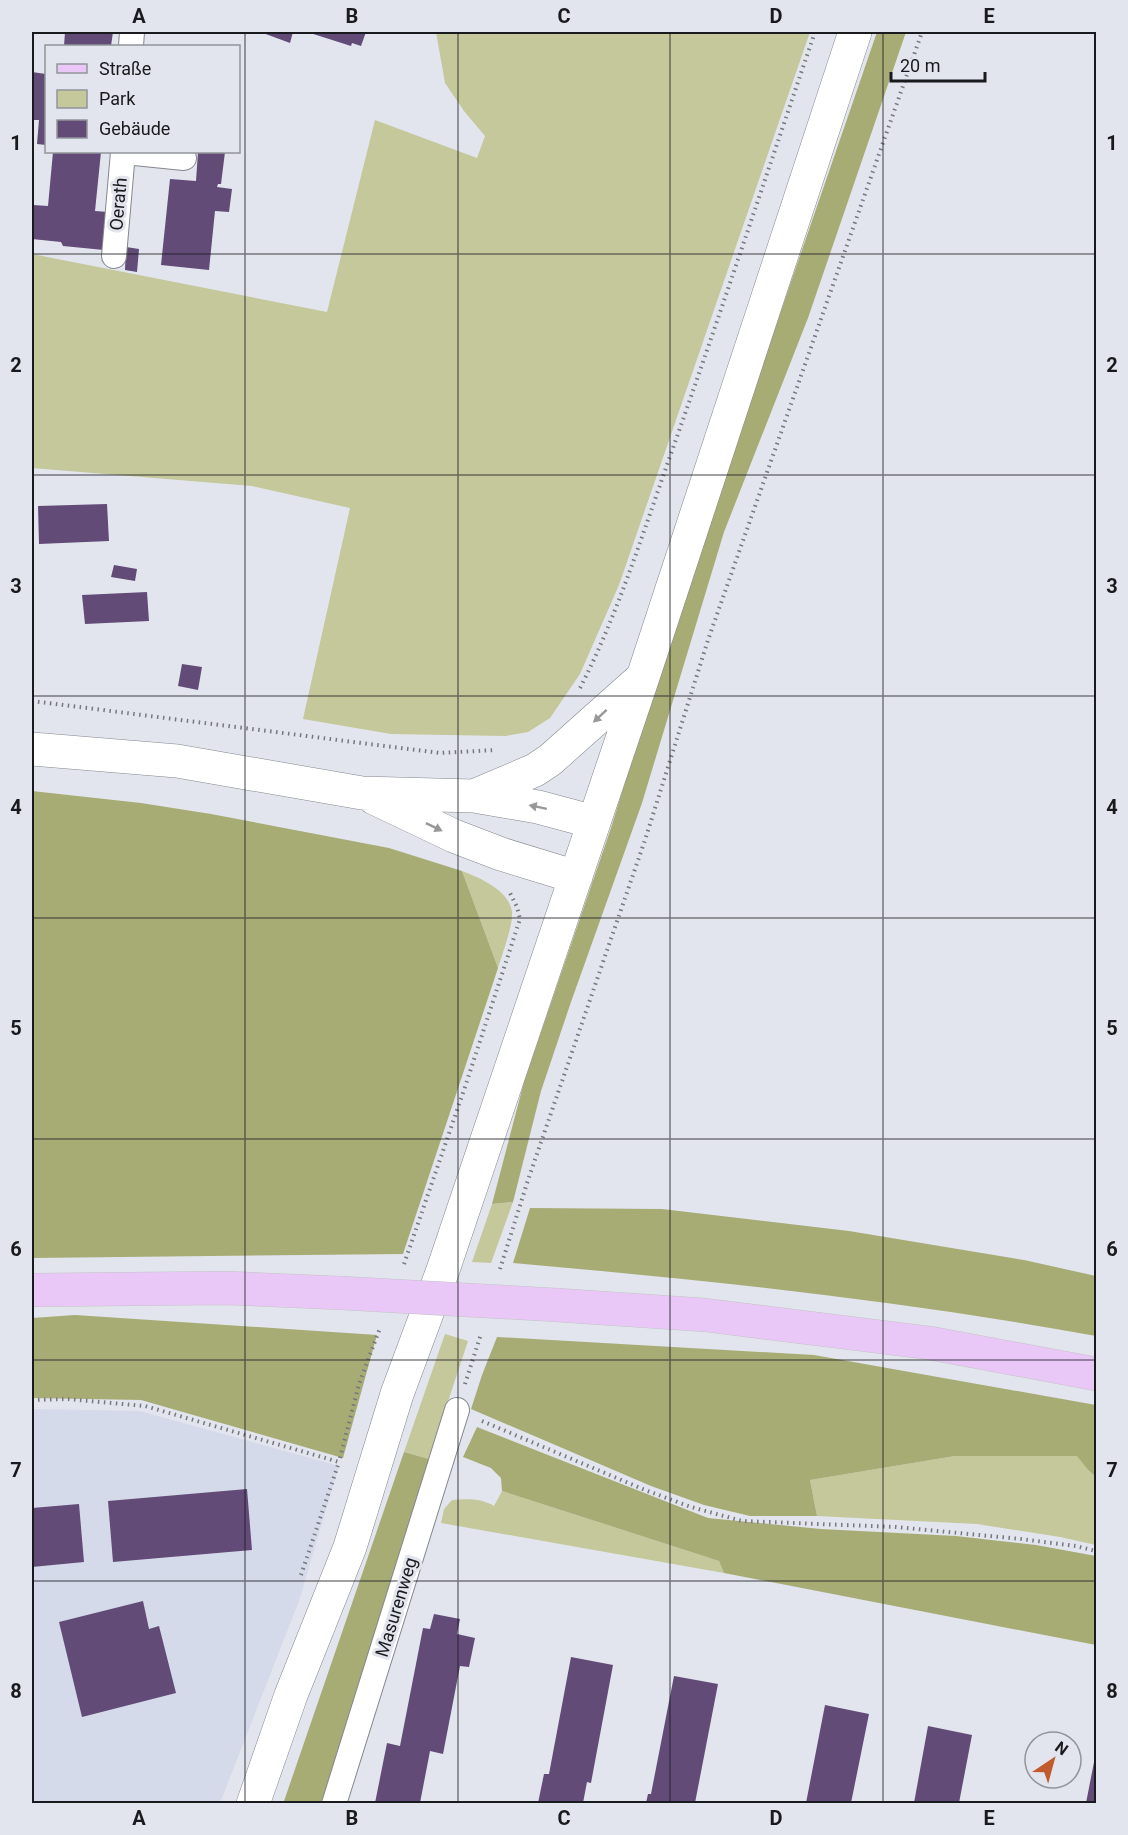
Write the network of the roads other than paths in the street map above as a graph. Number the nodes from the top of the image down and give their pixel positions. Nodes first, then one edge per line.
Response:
1 (855, 32) edge
2 (124, 153) edge
3 (134, 153) edge
4 (184, 158) dead end
5 (114, 256) dead end
6 (644, 677) junction
7 (32, 749) edge
8 (362, 793) junction
9 (474, 796) junction
10 (594, 822) junction
11 (576, 877) junction
12 (32, 1290) edge
13 (1096, 1374) edge
14 (457, 1410) road end
15 (253, 1803) edge
16 (334, 1803) edge

1 - 6 main road
2 - 5 street, Oerath
3 - 4 street, Oerath
6 -> 9 main road
6 - 10 main road
7 - 8 main road
8 - 9 main road
8 -> 11 main road
10 -> 9 main road
10 - 11 main road
11 - 15 main road
12 - 13 main road, bridge
14 - 16 street, Masurenweg

